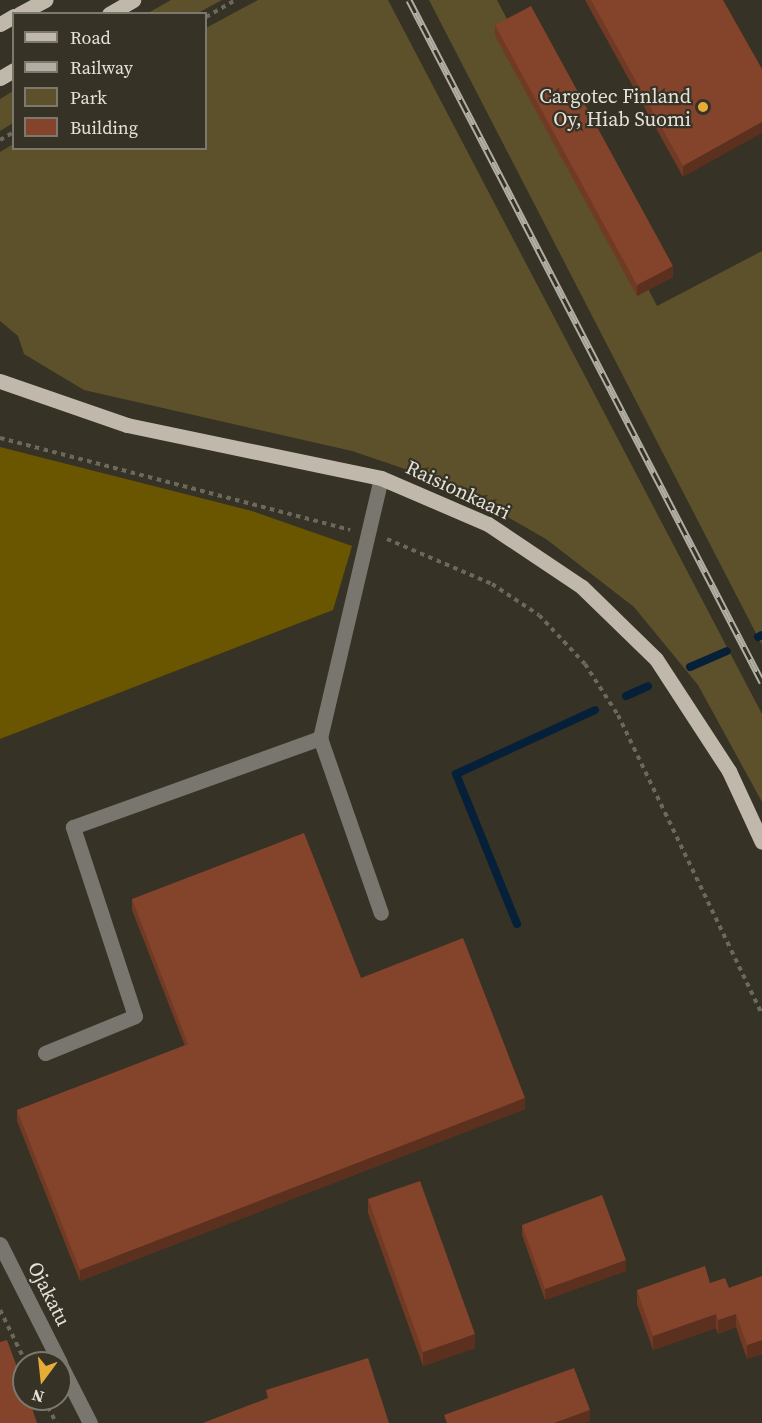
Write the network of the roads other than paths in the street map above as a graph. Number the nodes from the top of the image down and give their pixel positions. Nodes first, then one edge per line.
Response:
1 (45, 0) edge
2 (133, 0) edge
3 (23, 12) edge
4 (112, 12) edge
5 (0, 381) edge
6 (381, 478) junction
7 (320, 738) junction
8 (762, 842) edge
9 (381, 913) dead end
10 (45, 1053) dead end
11 (0, 1244) edge
12 (54, 1351) edge
13 (72, 1387) edge
14 (90, 1423) edge

1 - 3 main road
2 - 4 main road
5 - 6 main road, Raisionkaari
6 - 7 street
6 - 8 main road, Raisionkaari
7 - 9 street
7 - 10 street
11 - 12 street, Ojakatu
13 - 14 street, Ojakatu

